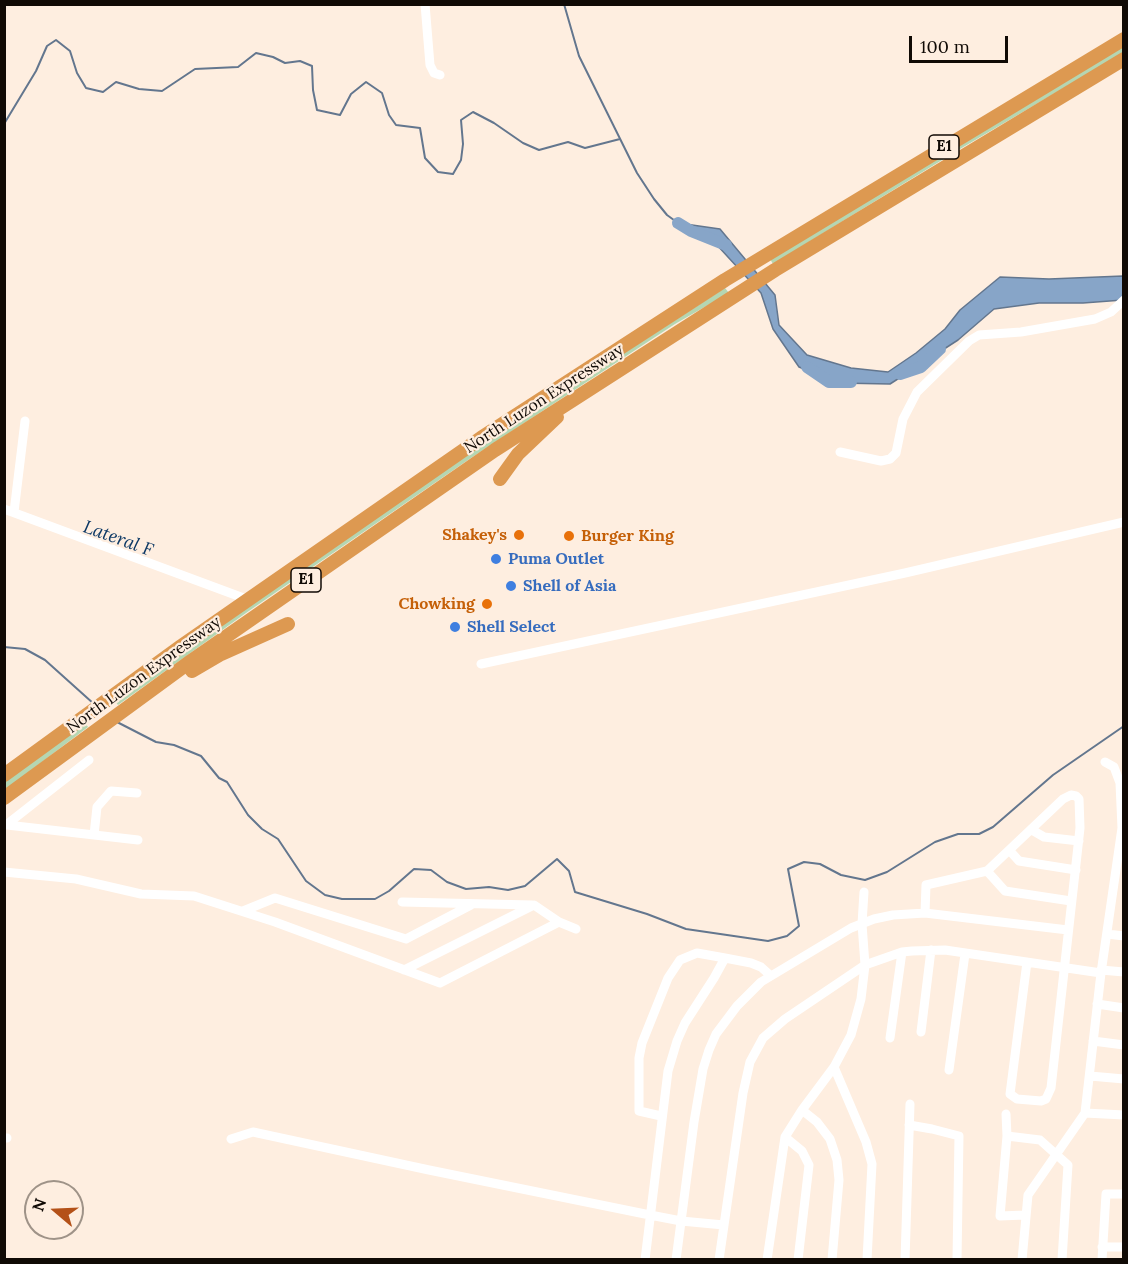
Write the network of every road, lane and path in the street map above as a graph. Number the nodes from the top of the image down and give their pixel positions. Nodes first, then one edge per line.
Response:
1 (425, 4) edge
2 (1124, 39) edge
3 (1124, 59) edge
4 (440, 75) dead end
5 (1124, 300) edge
6 (655, 347) junction
7 (25, 421) dead end
8 (840, 452) dead end
9 (500, 479) dead end
10 (9, 510) edge
11 (1124, 522) edge
12 (249, 600) junction
13 (288, 624) dead end
14 (481, 664) dead end
15 (122, 711) junction
16 (89, 760) dead end
17 (1124, 762) edge
18 (4, 775) edge
19 (137, 793) dead end
20 (4, 798) edge
21 (6, 826) edge
22 (1123, 828) edge
23 (1032, 830) junction
24 (94, 835) junction
25 (138, 840) dead end
26 (1079, 841) junction
27 (1010, 851) junction
28 (1120, 863) edge
29 (1076, 870) junction
30 (987, 871) junction
31 (4, 872) edge
32 (864, 892) dead end
33 (1113, 899) junction
34 (1071, 901) junction
35 (1124, 901) edge
36 (402, 902) dead end
37 (471, 905) junction
38 (534, 905) junction
39 (243, 911) junction
40 (925, 912) junction
41 (559, 921) junction
42 (862, 924) junction
43 (576, 929) dead end
44 (1068, 930) junction
45 (1107, 934) junction
46 (1124, 936) edge
47 (931, 950) junction
48 (902, 952) junction
49 (965, 954) junction
50 (725, 958) junction
51 (1028, 962) junction
52 (865, 965) junction
53 (1064, 969) junction
54 (404, 970) junction
55 (1101, 971) junction
56 (1124, 972) edge
57 (771, 976) junction
58 (1097, 1005) junction
59 (1124, 1008) edge
60 (921, 1032) dead end
61 (890, 1038) dead end
62 (1093, 1041) junction
63 (1124, 1045) edge
64 (834, 1067) junction
65 (949, 1070) dead end
66 (1090, 1076) junction
67 (1124, 1079) edge
68 (910, 1104) dead end
69 (802, 1110) junction
70 (1085, 1113) junction
71 (1006, 1114) dead end
72 (1124, 1115) edge
73 (661, 1116) junction
74 (909, 1125) junction
75 (1007, 1136) junction
76 (785, 1137) junction
77 (231, 1139) dead end
78 (1058, 1155) junction
79 (1124, 1194) edge
80 (650, 1215) junction
81 (1025, 1215) junction
82 (681, 1221) junction
83 (724, 1225) junction
84 (1102, 1247) junction
85 (1124, 1247) edge
86 (645, 1260) edge
87 (676, 1260) edge
88 (719, 1260) edge
89 (767, 1260) edge
90 (798, 1260) edge
91 (832, 1260) edge
92 (867, 1260) edge
93 (905, 1260) edge
94 (957, 1260) edge
95 (1022, 1260) edge
96 (1062, 1260) edge
97 (1102, 1260) edge

1 - 4 street
2 - 12 highway, North Luzon Expressway / E1
3 - 6 highway, North Luzon Expressway / E1
5 - 8 street
6 - 9 highway
6 - 15 highway, North Luzon Expressway / E1
7 - 10 street
10 - 12 street
11 - 14 street
12 - 18 highway, North Luzon Expressway / E1
13 - 15 highway
15 - 20 highway, North Luzon Expressway / E1
16 - 21 street
17 - 22 street
19 - 24 street
21 - 24 street
22 - 28 street
23 - 26 street
23 - 26 street
23 - 27 street
24 - 25 street
26 - 29 street
27 - 29 street
27 - 30 street
28 - 33 street
29 - 34 street
30 - 34 street
30 - 40 street
31 - 39 street
32 - 42 street
33 - 35 street
33 - 45 street
34 - 44 street
36 - 37 street
37 - 38 street
37 - 39 street
38 - 41 street
38 - 54 street
39 - 54 street
40 - 42 street
40 - 44 street
41 - 43 street
41 - 54 street
42 - 52 street
42 - 57 street
44 - 53 street
45 - 46 street
45 - 55 street
47 - 48 street
47 - 49 street
47 - 60 street
48 - 52 street
48 - 61 street
49 - 51 street
49 - 65 street
50 - 57 street
50 - 73 street
50 - 73 street
51 - 53 street
51 - 53 street
52 - 64 street
52 - 83 street
53 - 55 street
55 - 56 street
55 - 58 street
57 - 82 street
58 - 59 street
58 - 62 street
62 - 63 street
62 - 66 street
64 - 69 street
64 - 92 street
66 - 67 street
66 - 70 street
68 - 74 street
69 - 76 street
69 - 91 street
70 - 72 street
70 - 78 street
71 - 75 street
73 - 80 street
74 - 93 street
74 - 94 street
75 - 78 street
75 - 81 street
76 - 89 street
76 - 90 street
77 - 80 street
78 - 81 street
78 - 96 street
79 - 84 street
80 - 82 street
80 - 86 street
81 - 95 street
82 - 83 street
82 - 87 street
83 - 88 street
84 - 85 street
84 - 97 street

